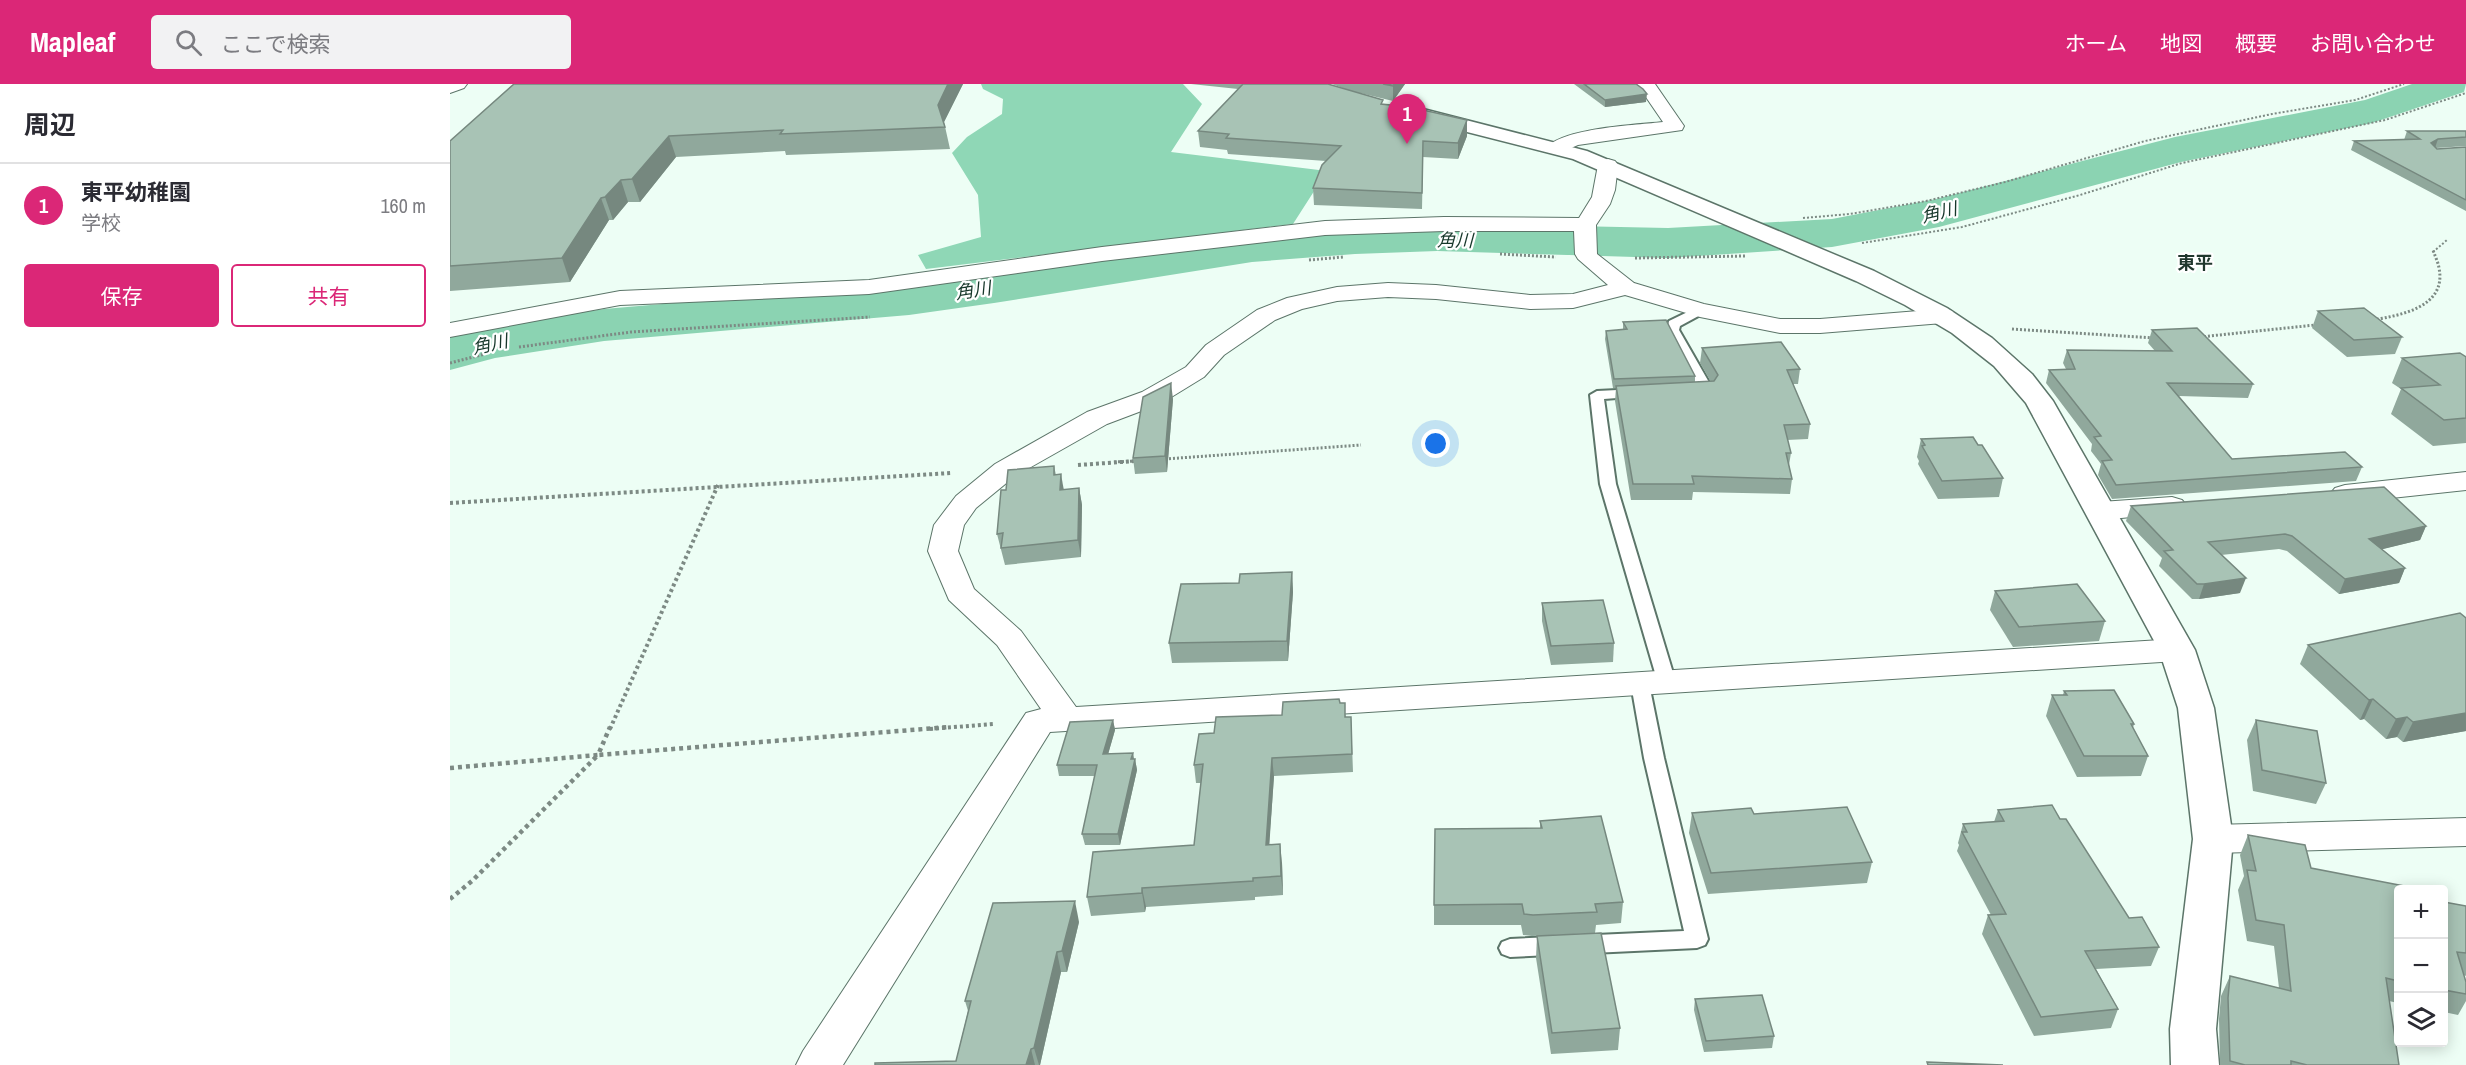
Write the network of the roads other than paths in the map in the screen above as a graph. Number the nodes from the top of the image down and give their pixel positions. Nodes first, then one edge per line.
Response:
1 (458, 84) edge
2 (1646, 84) edge
3 (450, 88) edge
4 (1400, 110) edge
5 (1557, 148) junction
6 (1608, 165) junction
7 (1585, 227) junction
8 (1626, 288) junction
9 (1700, 310) junction
10 (1954, 324) junction
11 (450, 330) edge
12 (1674, 392) edge
13 (1652, 393) edge
14 (2466, 481) edge
15 (2324, 496) edge
16 (2195, 504) edge
17 (2101, 511) junction
18 (2177, 650) junction
19 (1653, 684) junction
20 (1052, 720) junction
21 (2466, 832) edge
22 (2213, 840) junction
23 (1510, 948) dead end
24 (819, 1065) edge
25 (2195, 1065) edge

1 - 3 street
2 - 5 street
4 - 5 street
5 - 6 street
6 - 7 street
6 - 10 street
7 - 8 street
7 - 11 street
8 - 9 street
8 - 20 street
9 - 10 street
9 - 12 lane
10 - 17 street
13 - 19 lane
14 - 15 street
16 - 17 street
17 - 18 street
18 - 19 street
18 - 22 street
19 - 20 street
19 - 23 lane
20 - 24 street
21 - 22 street
22 - 25 street

